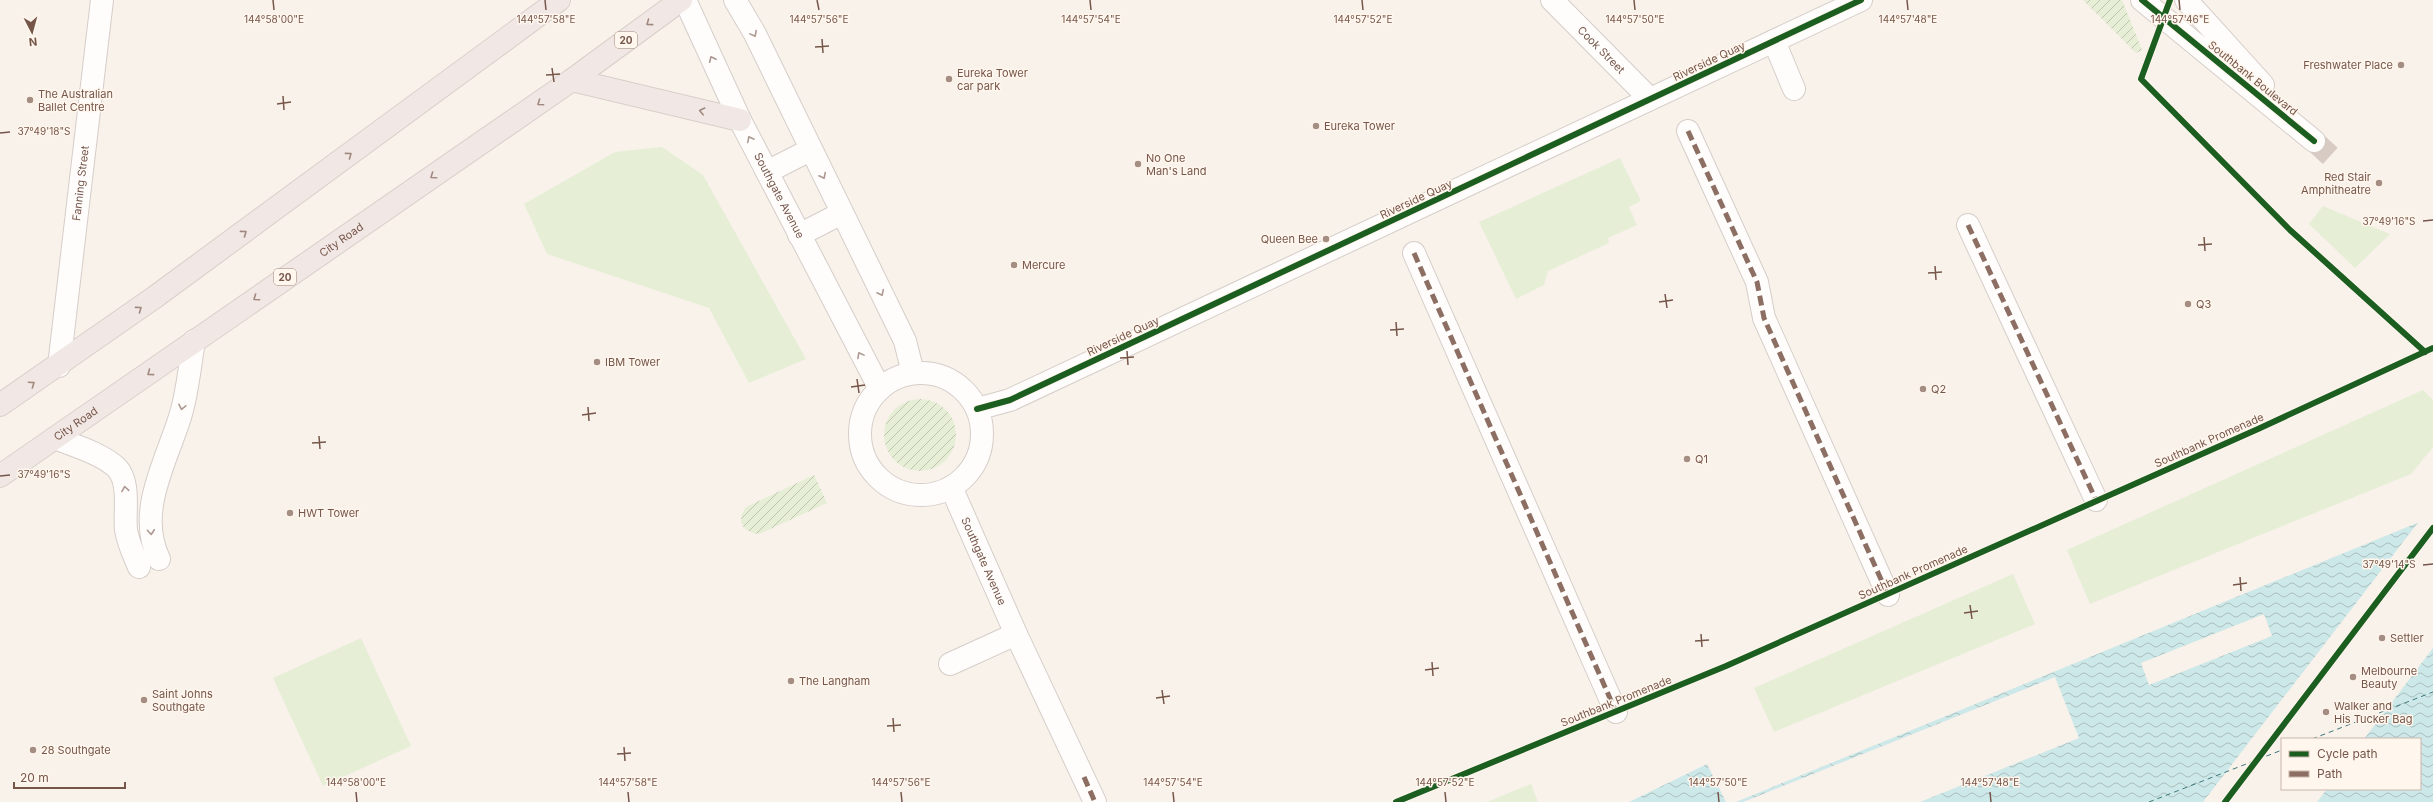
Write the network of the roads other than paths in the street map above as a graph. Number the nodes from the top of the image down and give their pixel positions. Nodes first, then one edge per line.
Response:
1 (102, 0) edge
2 (560, 0) edge
3 (681, 0) edge
4 (685, 0) edge
5 (735, 0) edge
6 (1552, 0) edge
7 (1861, 0) edge
8 (2142, 0) edge
9 (2186, 0) edge
10 (1774, 41) junction
11 (572, 80) junction
12 (1794, 89) dead end
13 (1650, 99) junction
14 (740, 120) junction
15 (1688, 131) dead end
16 (810, 150) junction
17 (767, 172) junction
18 (842, 213) junction
19 (1968, 225) dead end
20 (799, 235) junction
21 (1414, 253) dead end
22 (194, 341) junction
23 (59, 366) junction
24 (913, 373) junction
25 (880, 389) junction
26 (0, 405) edge
27 (977, 409) junction
28 (55, 438) junction
29 (0, 476) edge
30 (951, 487) junction
31 (2096, 500) dead end
32 (159, 559) dead end
33 (139, 567) dead end
34 (1888, 595) dead end
35 (1016, 634) junction
36 (950, 664) dead end
37 (1616, 712) dead end
38 (1095, 802) edge

1 - 23 street, Fanning Street
23 -> 2 highway
3 -> 11 highway, City Road / 20
14 -> 4 street, Southgate Avenue
5 -> 16 street
6 - 13 street, Cook Street
7 - 10 street, Riverside Quay
8 - 9 street, Southbank Boulevard
10 - 12 street
10 - 13 street, Riverside Quay
14 -> 11 highway
11 -> 22 highway, City Road / 20
13 - 27 street, Riverside Quay
17 -> 14 street, Southgate Avenue
15 - 34 street
16 - 17 street
16 -> 18 street
17 - 20 street, Southgate Avenue
18 - 20 street
18 -> 24 street
19 - 31 street
25 -> 20 street, Southgate Avenue
21 - 37 street
22 -> 28 highway, City Road / 20
22 -> 32 street
26 -> 23 highway
24 - 25 street
24 - 27 street
25 - 30 street
27 - 30 street
28 - 29 highway, City Road / 20
33 -> 28 street
30 - 35 street, Southgate Avenue
35 - 36 street
35 - 38 street, Southgate Avenue

